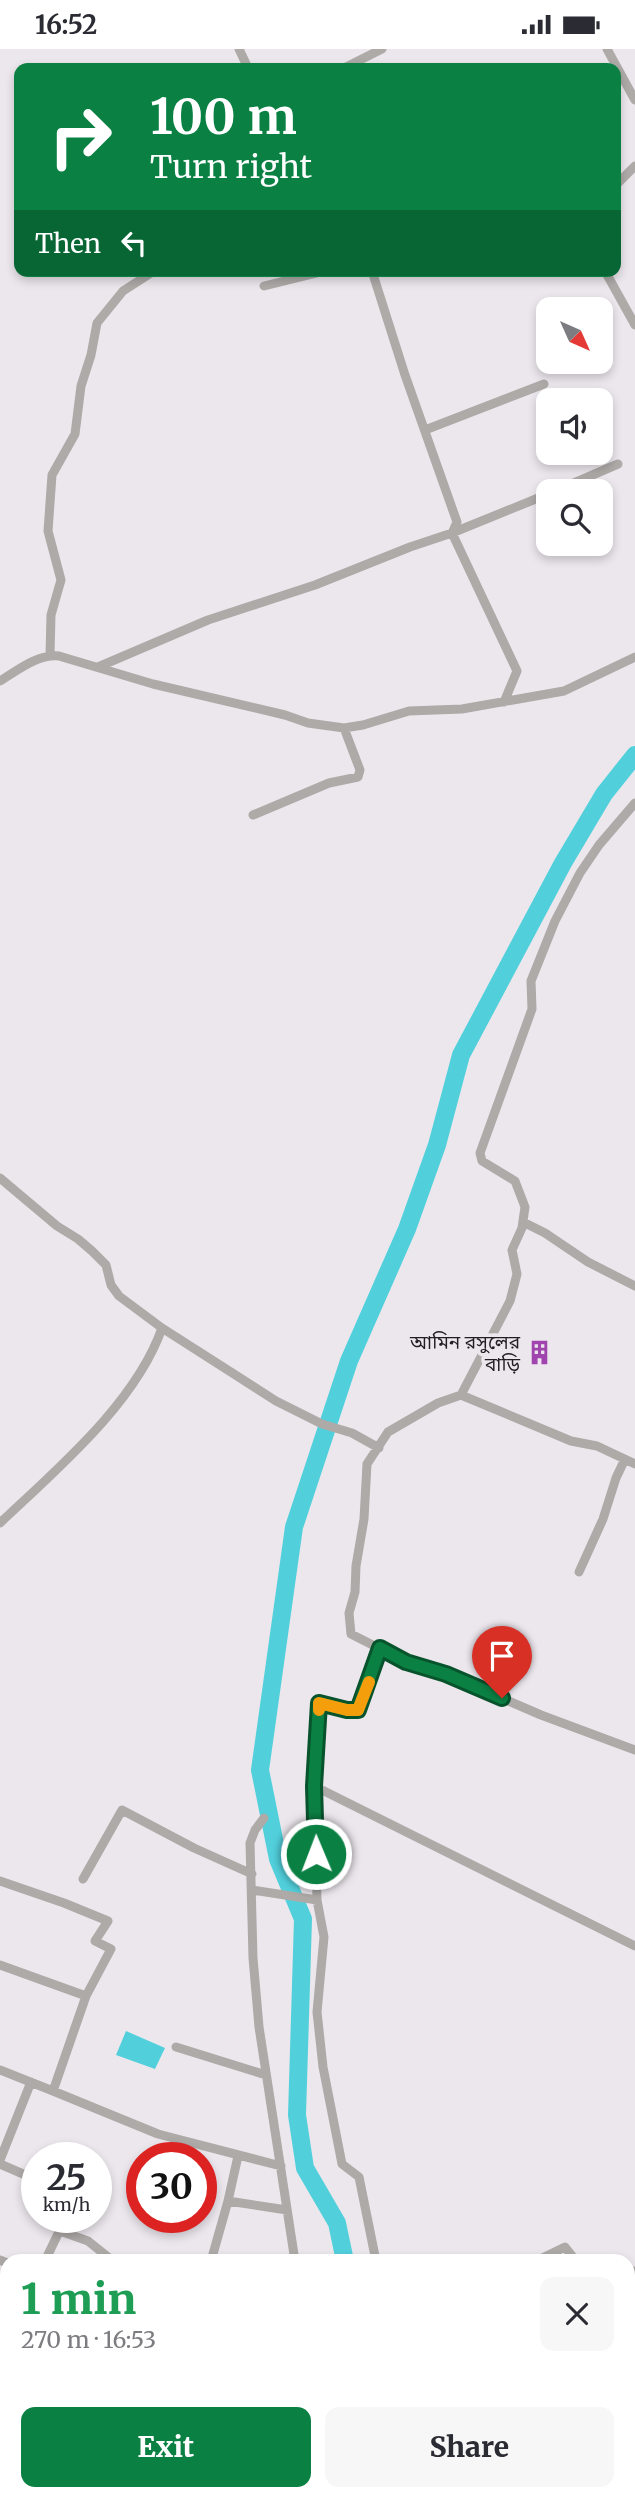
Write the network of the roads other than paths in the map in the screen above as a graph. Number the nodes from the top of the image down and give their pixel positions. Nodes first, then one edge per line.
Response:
1 (382, 49) edge
2 (354, 63) edge
3 (621, 74) edge
4 (635, 100) edge
5 (635, 166) edge
6 (621, 180) edge
7 (145, 277) edge
8 (301, 277) edge
9 (374, 277) edge
10 (609, 277) edge
11 (264, 286) dead end
12 (635, 325) edge
13 (544, 384) dead end
14 (425, 430) junction
15 (618, 464) dead end
16 (583, 479) edge
17 (536, 499) edge
18 (452, 534) junction
19 (50, 655) junction
20 (635, 657) edge
21 (98, 667) junction
22 (0, 681) edge
23 (504, 702) junction
24 (344, 728) junction
25 (635, 803) edge
26 (253, 815) dead end
27 (0, 1178) edge
28 (523, 1222) junction
29 (635, 1286) edge
30 (162, 1328) junction
31 (461, 1395) junction
32 (379, 1448) junction
33 (625, 1459) junction
34 (635, 1464) edge
35 (0, 1523) edge
36 (579, 1572) dead end
37 (380, 1648) junction
38 (635, 1750) edge
39 (314, 1786) junction
40 (264, 1818) dead end
41 (252, 1874) junction
42 (83, 1879) dead end
43 (0, 1881) edge
44 (252, 1890) junction
45 (317, 1900) junction
46 (635, 1946) edge
47 (0, 1965) edge
48 (86, 1996) junction
49 (176, 2047) dead end
50 (0, 2070) edge
51 (266, 2075) junction
52 (31, 2082) junction
53 (53, 2091) junction
54 (0, 2131) edge
55 (10, 2135) junction
56 (238, 2156) junction
57 (0, 2162) edge
58 (281, 2167) junction
59 (21, 2172) edge
60 (229, 2201) junction
61 (287, 2210) junction
62 (59, 2233) edge
63 (66, 2233) edge
64 (48, 2254) edge
65 (104, 2254) edge
66 (213, 2254) edge
67 (294, 2254) edge
68 (375, 2254) edge
69 (550, 2254) edge
70 (570, 2254) edge

1 - 2 street
3 - 4 street
5 - 6 street
7 - 19 street
8 - 11 street
9 - 14 street
10 - 12 street
13 - 14 street
14 - 18 street
15 - 16 street
17 - 18 street
18 - 21 street
18 - 23 street
19 - 21 street
19 - 22 street
20 - 23 street
21 - 24 street
23 - 24 street
24 - 26 street
25 - 28 street
27 - 30 street
28 - 29 street
28 - 31 street
30 - 32 street
30 - 35 street
31 - 32 street
31 - 33 street
32 - 37 street
33 - 34 street
33 - 36 street
37 - 38 street
37 - 39 street
39 - 45 street
39 - 46 street
40 - 41 street
41 - 42 street
41 - 44 street
43 - 48 street
44 - 45 street
44 - 51 street
45 - 68 street
47 - 48 street
48 - 53 street
49 - 51 street
50 - 52 street
51 - 58 street
52 - 53 street
52 - 55 street
53 - 56 street
54 - 55 street
55 - 57 street
56 - 58 street
56 - 60 street
57 - 59 street
58 - 61 street
60 - 61 street
60 - 66 street
61 - 67 street
62 - 64 street
63 - 65 street
69 - 70 street

